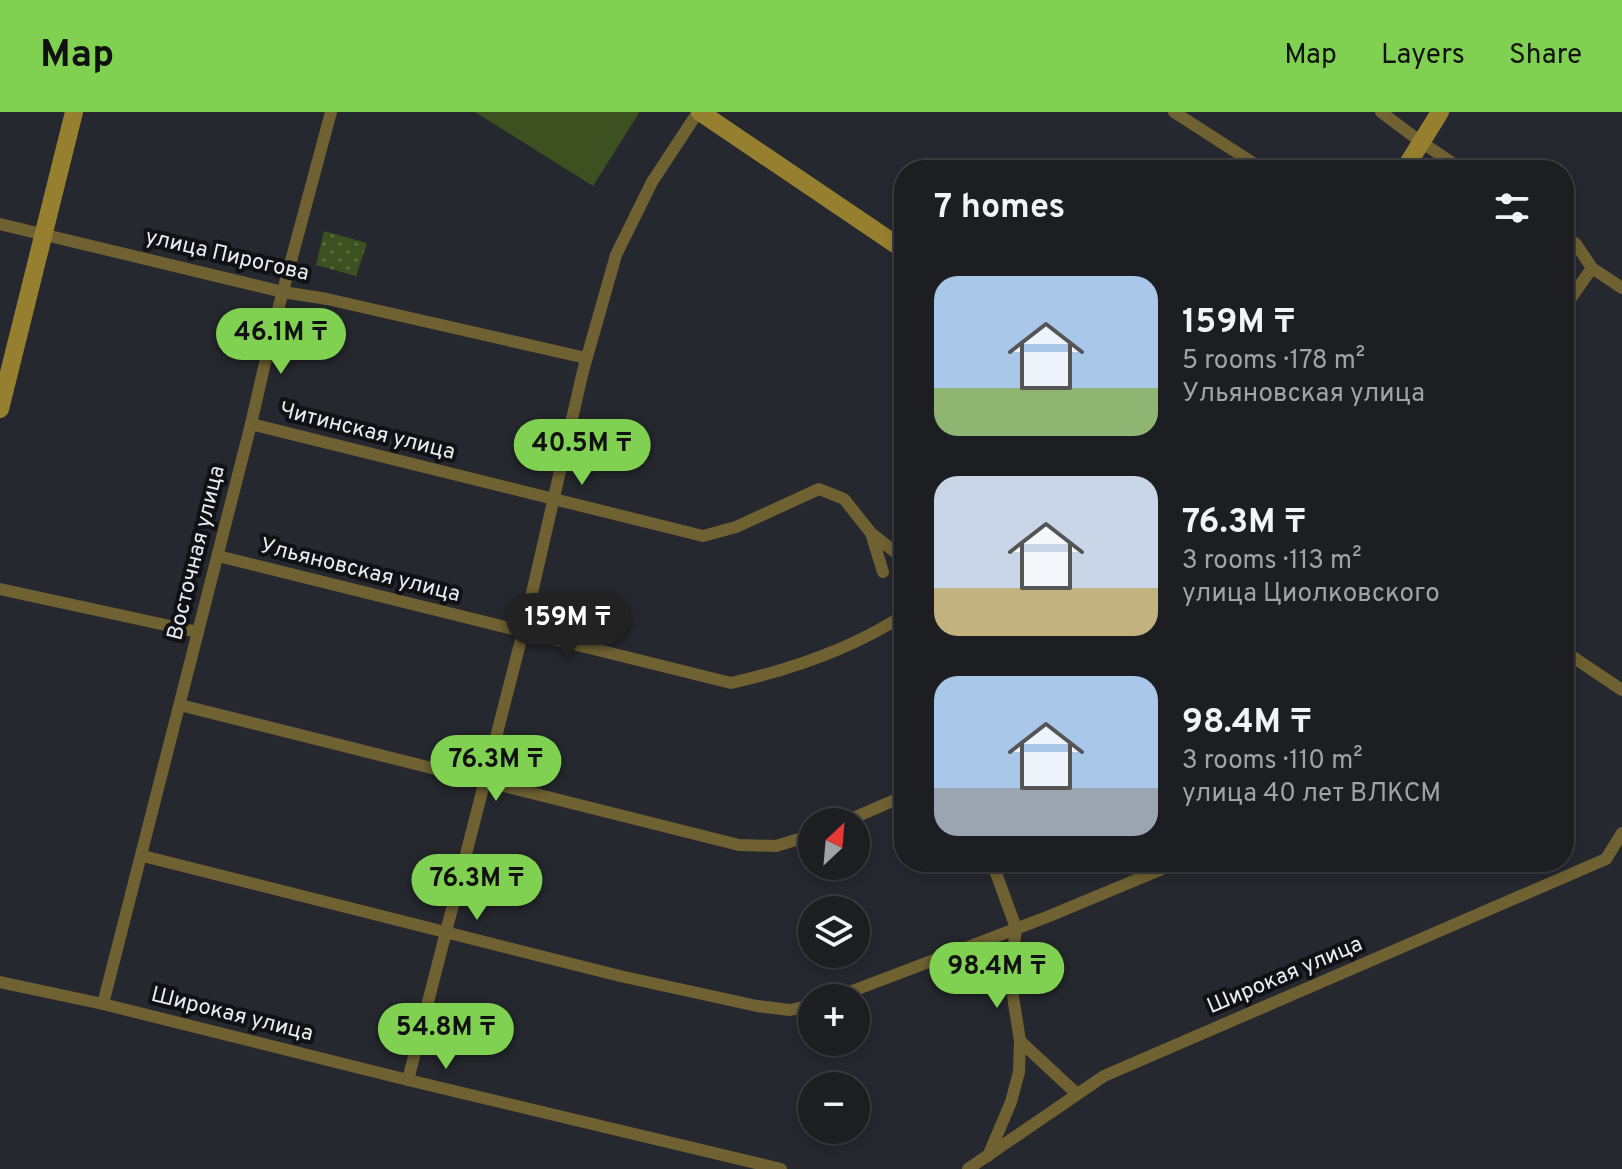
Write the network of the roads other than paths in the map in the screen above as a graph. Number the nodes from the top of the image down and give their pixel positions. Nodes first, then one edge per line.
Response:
1 (74, 112) edge
2 (331, 112) edge
3 (699, 112) edge
4 (1174, 112) edge
5 (1381, 112) edge
6 (1440, 112) edge
7 (1421, 142) junction
8 (1248, 160) edge
9 (1410, 160) edge
10 (1448, 160) edge
11 (0, 224) edge
12 (43, 235) junction
13 (894, 243) edge
14 (1574, 243) edge
15 (1592, 268) junction
16 (1622, 288) edge
17 (283, 292) junction
18 (1574, 294) edge
19 (586, 358) junction
20 (0, 409) edge
21 (251, 424) junction
22 (555, 499) junction
23 (871, 533) junction
24 (894, 551) edge
25 (218, 556) junction
26 (883, 572) dead end
27 (0, 589) edge
28 (894, 623) edge
29 (198, 632) junction
30 (523, 632) junction
31 (1574, 658) edge
32 (1622, 690) edge
33 (180, 705) junction
34 (484, 781) junction
35 (894, 800) edge
36 (870, 811) edge
37 (1622, 833) edge
38 (798, 839) edge
39 (143, 856) junction
40 (996, 872) edge
41 (1154, 872) edge
42 (1016, 928) junction
43 (446, 933) junction
44 (0, 982) edge
45 (870, 984) edge
46 (103, 1004) junction
47 (798, 1008) edge
48 (1020, 1041) junction
49 (408, 1080) junction
50 (1077, 1094) junction
51 (987, 1158) junction
52 (781, 1169) edge
53 (968, 1169) edge

1 - 12 street
2 - 17 street, Восточная улица
3 - 13 street
3 - 19 street
4 - 8 street
5 - 7 street
6 - 7 street
7 - 9 street
7 - 10 street
11 - 12 street, улица Пирогова
12 - 17 street, улица Пирогова
12 - 20 street
14 - 15 street
15 - 16 street
15 - 18 street
17 - 19 street, улица Пирогова
17 - 21 street, Восточная улица
19 - 22 street
21 - 22 street, Читинская улица
21 - 25 street, Восточная улица
22 - 23 street, Читинская улица
22 - 30 street
23 - 24 street
23 - 26 street
25 - 29 street, Восточная улица
25 - 30 street, Ульяновская улица
27 - 29 street
28 - 30 street, Ульяновская улица
29 - 33 street, Восточная улица
30 - 34 street
31 - 32 street
33 - 34 street
33 - 39 street, Восточная улица
34 - 38 street
34 - 43 street
35 - 36 street
37 - 50 street, Широкая улица
39 - 43 street
39 - 46 street, Восточная улица
40 - 42 street
41 - 42 street
42 - 45 street
42 - 48 street
43 - 47 street
43 - 49 street
44 - 46 street, Широкая улица
46 - 49 street, Широкая улица
48 - 50 street
48 - 51 street
49 - 52 street, Широкая улица
50 - 51 street, Широкая улица
51 - 53 street, Широкая улица

